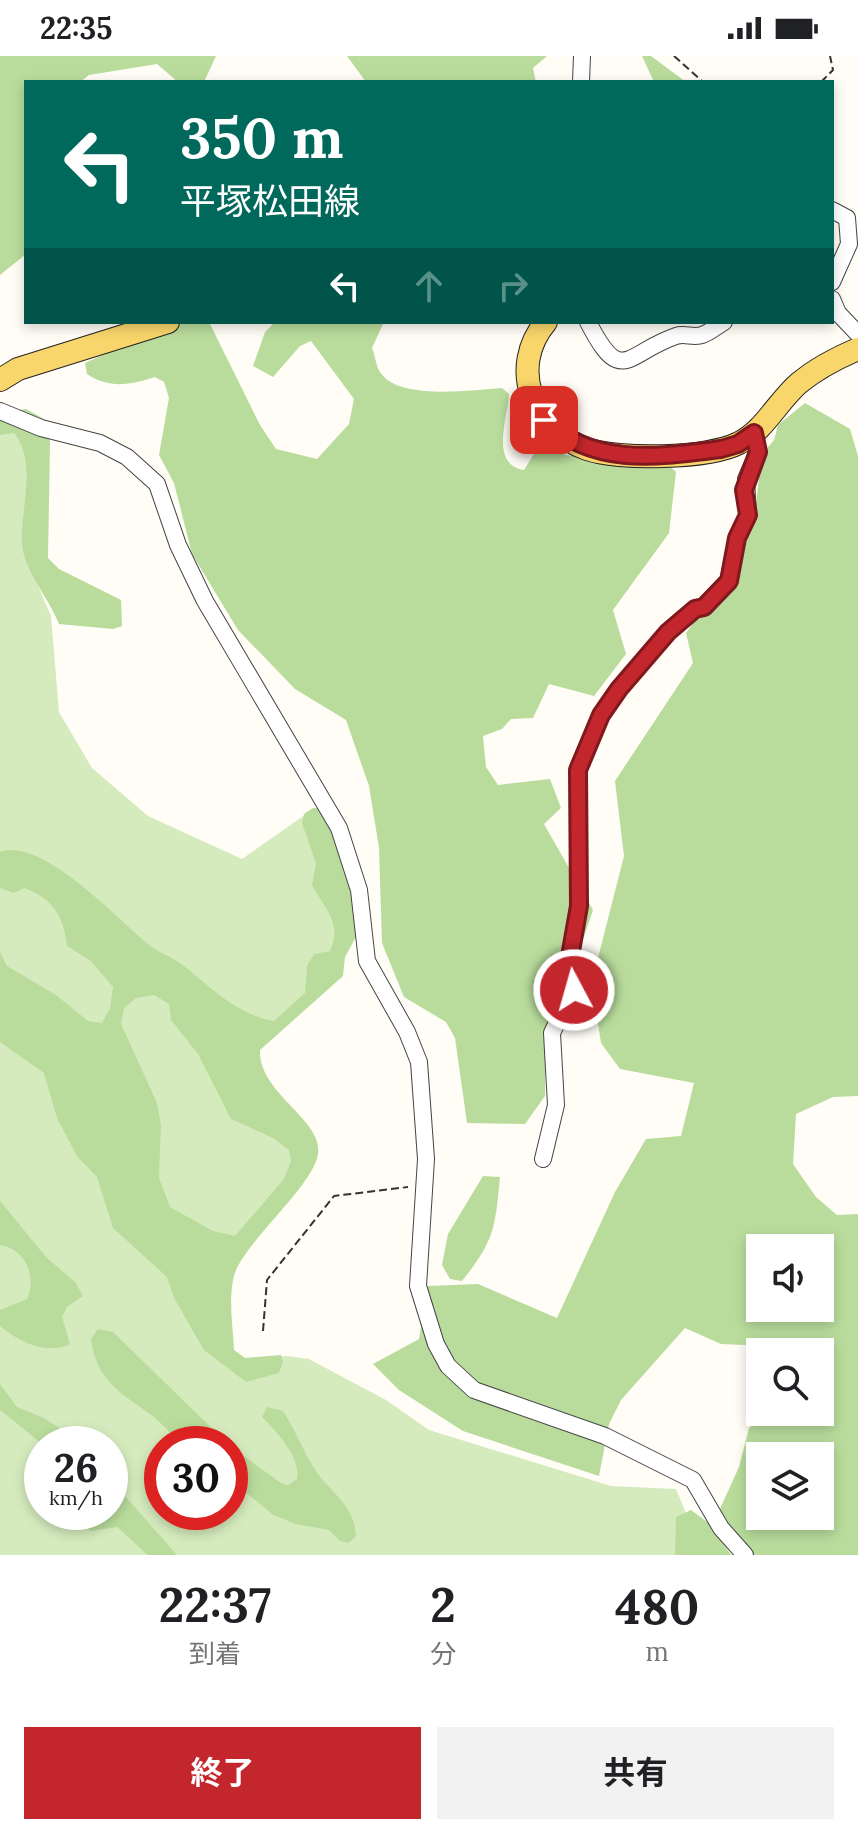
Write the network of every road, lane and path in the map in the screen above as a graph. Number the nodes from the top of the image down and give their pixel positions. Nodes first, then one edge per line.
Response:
1 (582, 56) edge
2 (674, 56) edge
3 (830, 56) edge
4 (581, 80) edge
5 (701, 80) edge
6 (823, 80) edge
7 (840, 214) edge
8 (834, 278) edge
9 (834, 304) edge
10 (162, 324) edge
11 (544, 324) edge
12 (589, 324) edge
13 (721, 324) edge
14 (858, 334) edge
15 (858, 349) edge
16 (0, 380) edge
17 (0, 411) edge
18 (754, 433) junction
19 (543, 1159) dead end
20 (426, 1183) junction
21 (263, 1331) dead end
22 (745, 1555) edge

1 - 4 street
2 - 5 path
3 - 6 path
7 - 8 street
9 - 14 street
10 - 16 main road
11 - 18 main road
12 - 13 street
15 - 18 main road
17 - 20 street
18 - 19 street
20 - 21 path
20 - 22 street

